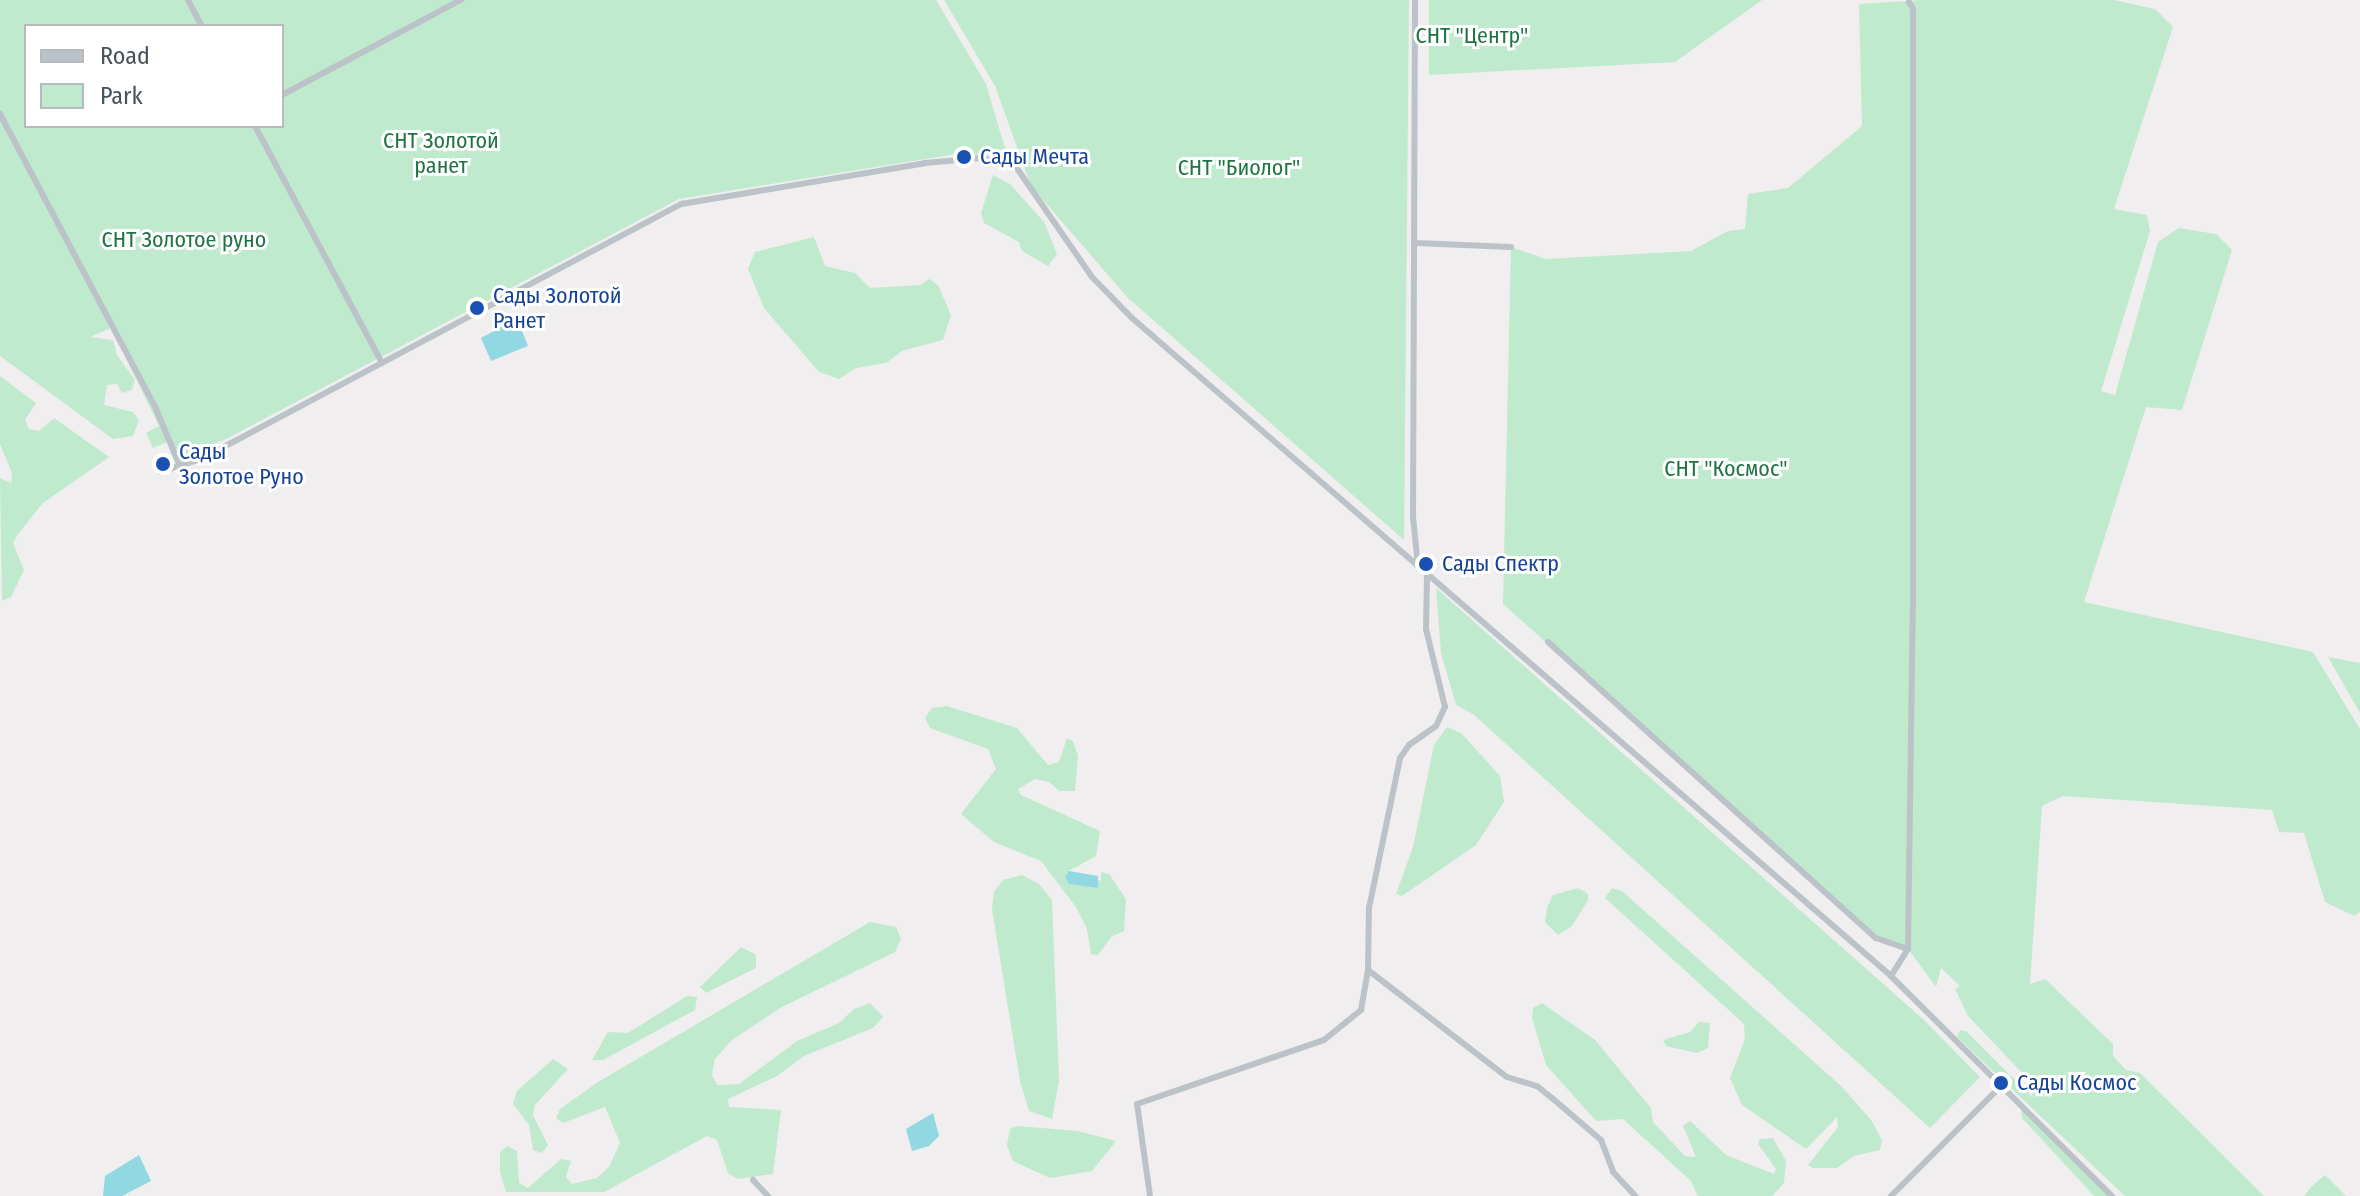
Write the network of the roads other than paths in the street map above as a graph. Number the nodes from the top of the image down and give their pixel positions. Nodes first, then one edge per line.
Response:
1 (188, 0) edge
2 (461, 0) edge
3 (1415, 0) edge
4 (1909, 2) dead end
5 (201, 24) edge
6 (284, 94) edge
7 (0, 114) edge
8 (256, 128) edge
9 (1416, 243) junction
10 (1511, 247) dead end
11 (382, 363) junction
12 (180, 466) junction
13 (160, 472) dead end
14 (1418, 566) junction
15 (1427, 575) junction
16 (1548, 642) dead end
17 (1908, 949) junction
18 (1368, 970) junction
19 (1891, 976) junction
20 (2001, 1086) junction
21 (753, 1180) dead end
22 (768, 1196) edge
23 (1150, 1196) edge
24 (1635, 1196) edge
25 (1891, 1196) edge
26 (2112, 1196) edge

1 - 5 street
2 - 6 street
3 - 9 street
4 - 17 street
7 - 12 street
8 - 11 street
9 - 10 street
9 - 14 street
11 - 12 street
11 - 14 street
12 - 13 street
14 - 15 street
15 - 18 street
15 - 19 street
16 - 17 street
17 - 19 street
18 - 23 street
18 - 24 street
19 - 20 street
20 - 25 street
20 - 26 street
21 - 22 street

